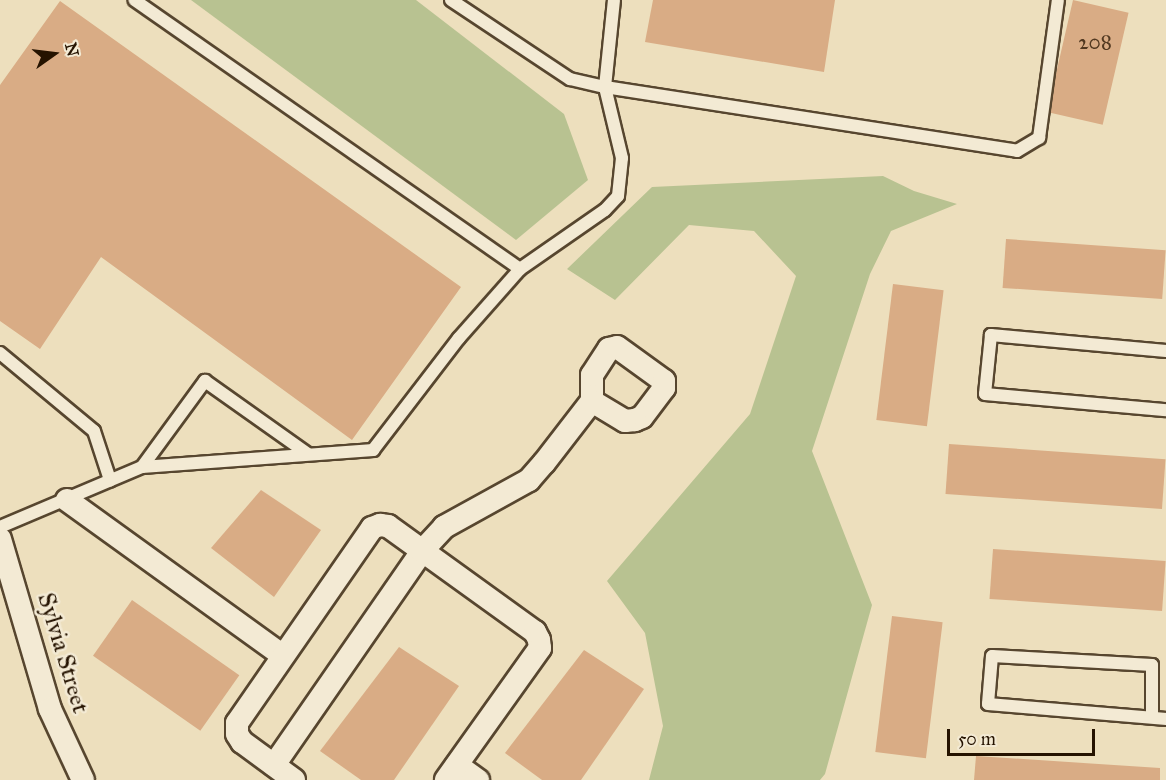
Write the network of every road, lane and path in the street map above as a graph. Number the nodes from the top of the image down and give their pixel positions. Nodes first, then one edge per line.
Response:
1 (135, 0) edge
2 (451, 0) edge
3 (614, 0) edge
4 (1058, 0) edge
5 (605, 87) junction
6 (520, 268) junction
7 (1166, 351) edge
8 (0, 353) edge
9 (591, 401) dead end
10 (1166, 410) edge
11 (308, 454) junction
12 (142, 468) junction
13 (110, 480) junction
14 (67, 500) junction
15 (0, 527) edge
16 (0, 539) edge
17 (422, 551) junction
18 (283, 656) junction
19 (1152, 717) junction
20 (1166, 719) edge
21 (274, 765) junction
22 (452, 772) edge
23 (83, 780) edge
24 (294, 780) edge
25 (478, 780) edge

1 - 6 lane
2 - 5 lane
3 - 5 lane
4 - 5 lane
5 - 6 lane
6 - 11 lane
7 - 10 lane
8 - 13 lane
9 - 17 street
11 - 12 lane
11 - 12 lane
12 - 13 lane
13 - 14 lane
14 - 15 lane
14 - 18 street
16 - 23 street, Sylvia Street
17 - 18 street
17 - 21 street
17 - 22 street
18 - 21 street
19 - 19 lane
19 - 20 lane
21 - 24 street
22 - 25 street

